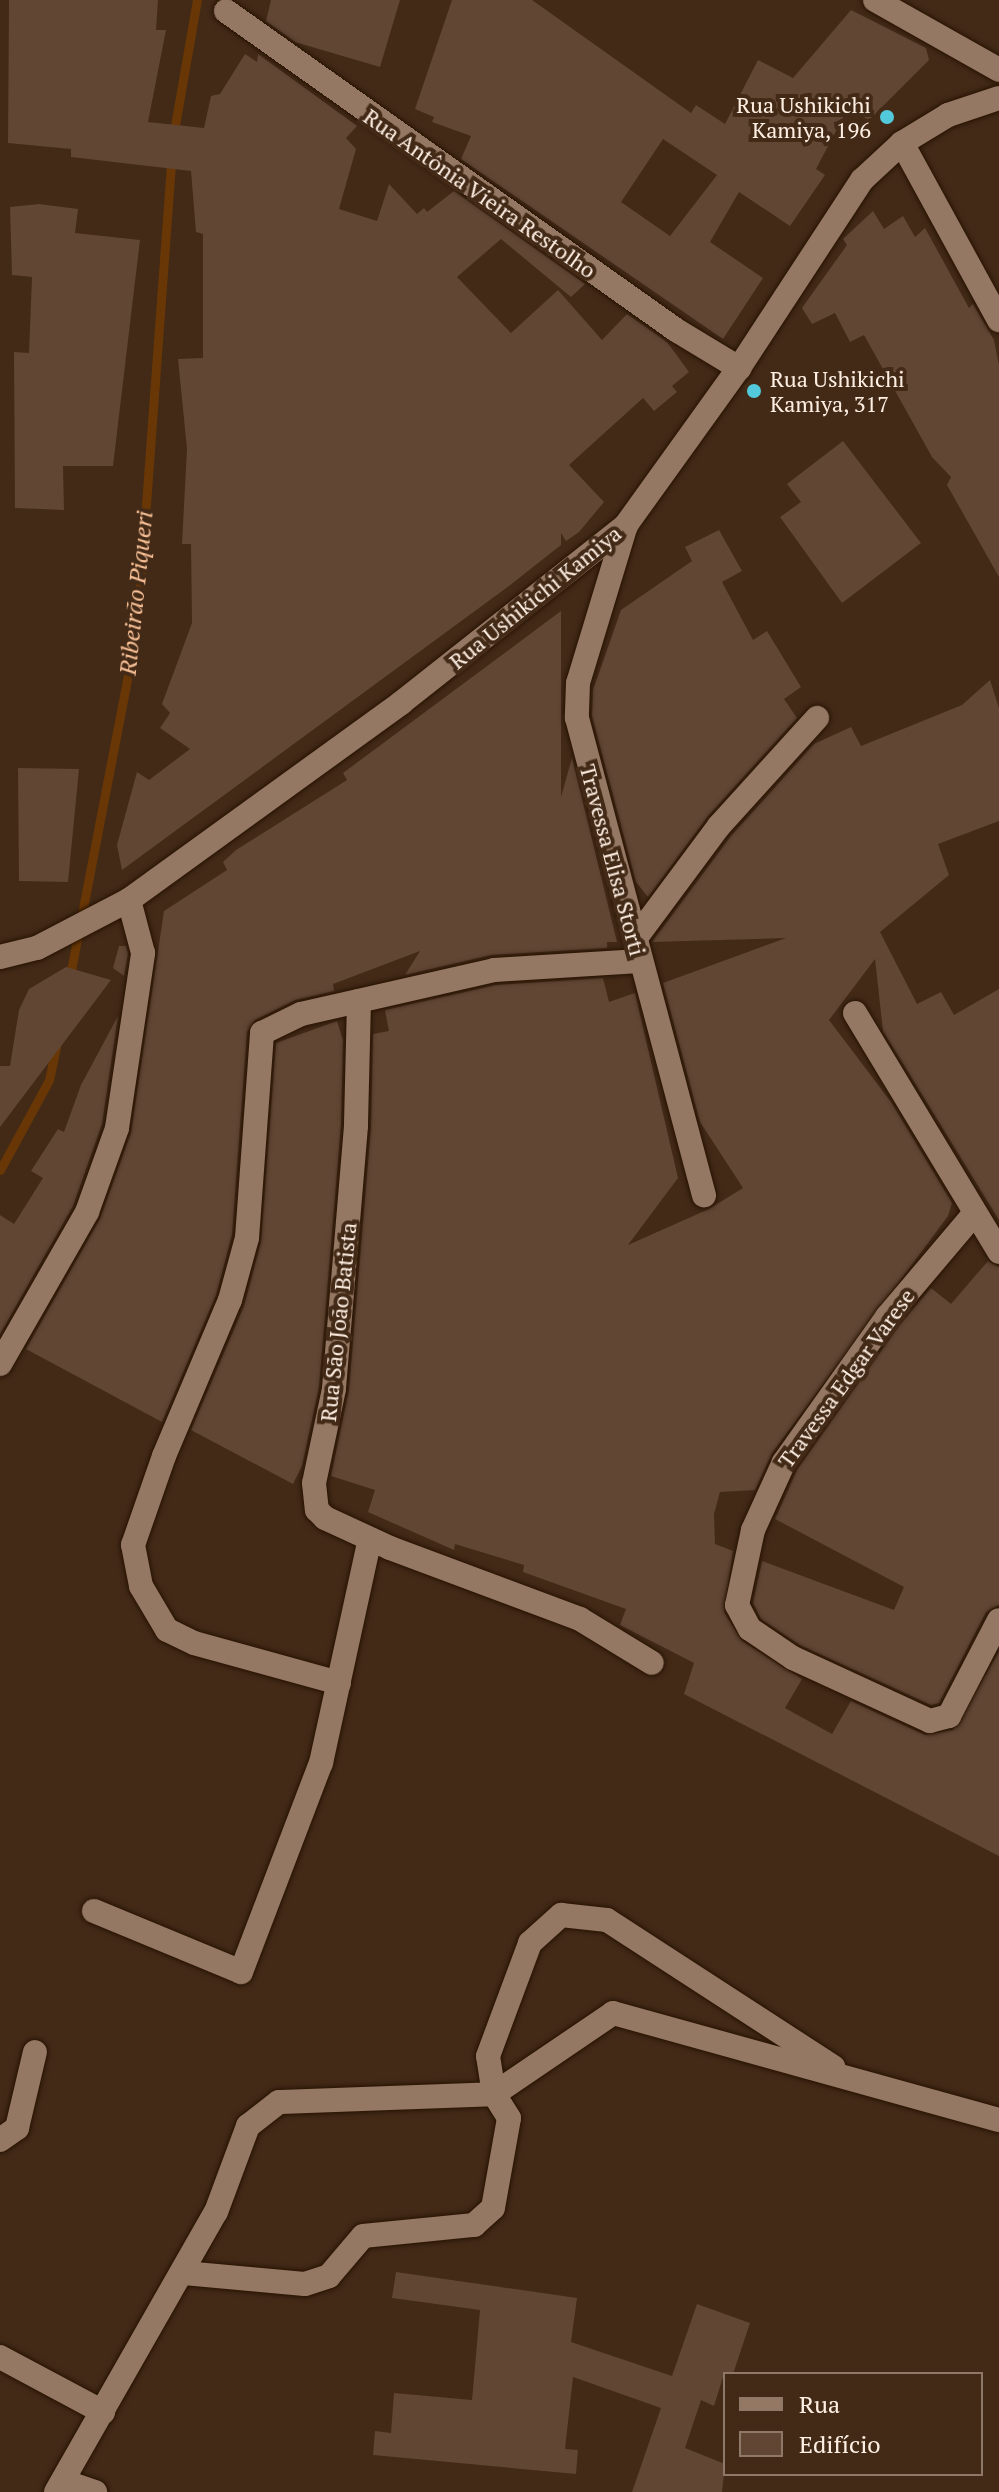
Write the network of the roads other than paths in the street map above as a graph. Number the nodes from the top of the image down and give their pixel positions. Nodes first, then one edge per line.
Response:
1 (875, 0) edge
2 (226, 11) dead end
3 (999, 70) edge
4 (999, 98) edge
5 (902, 143) junction
6 (999, 320) edge
7 (739, 368) junction
8 (626, 525) junction
9 (817, 718) dead end
10 (122, 904) junction
11 (637, 950) junction
12 (0, 957) edge
13 (359, 1001) junction
14 (855, 1013) dead end
15 (704, 1195) dead end
16 (974, 1214) junction
17 (999, 1252) edge
18 (0, 1364) edge
19 (370, 1539) junction
20 (999, 1620) edge
21 (652, 1663) dead end
22 (339, 1683) junction
23 (94, 1911) dead end
24 (35, 2052) dead end
25 (851, 2079) junction
26 (494, 2094) junction
27 (999, 2120) edge
28 (0, 2140) edge
29 (184, 2273) junction
30 (0, 2357) edge
31 (103, 2412) junction
32 (59, 2486) edge
33 (95, 2492) edge

1 - 3 street
2 - 7 street, Rua Antônia Vieira Restolho
4 - 5 street, Rua Ushikichi Kamiya
5 - 6 street
5 - 7 street, Rua Ushikichi Kamiya
7 - 8 street, Rua Ushikichi Kamiya
8 - 10 street, Rua Ushikichi Kamiya
8 - 11 street, Travessa Elisa Storti
9 - 11 street
10 - 12 street, Rua Ushikichi Kamiya
10 - 18 street
11 - 13 street
11 - 15 street, Travessa Elisa Storti
13 - 19 street, Rua São João Batista
13 - 22 street
14 - 16 street
16 - 17 street
16 - 20 street, Travessa Edgar Varese
19 - 21 street, Rua São João Batista
19 - 22 street
22 - 23 street
24 - 28 street
25 - 26 street
25 - 26 street
25 - 27 street
26 - 29 street
26 - 29 street
29 - 31 street
30 - 31 street
31 - 32 street
32 - 33 street

